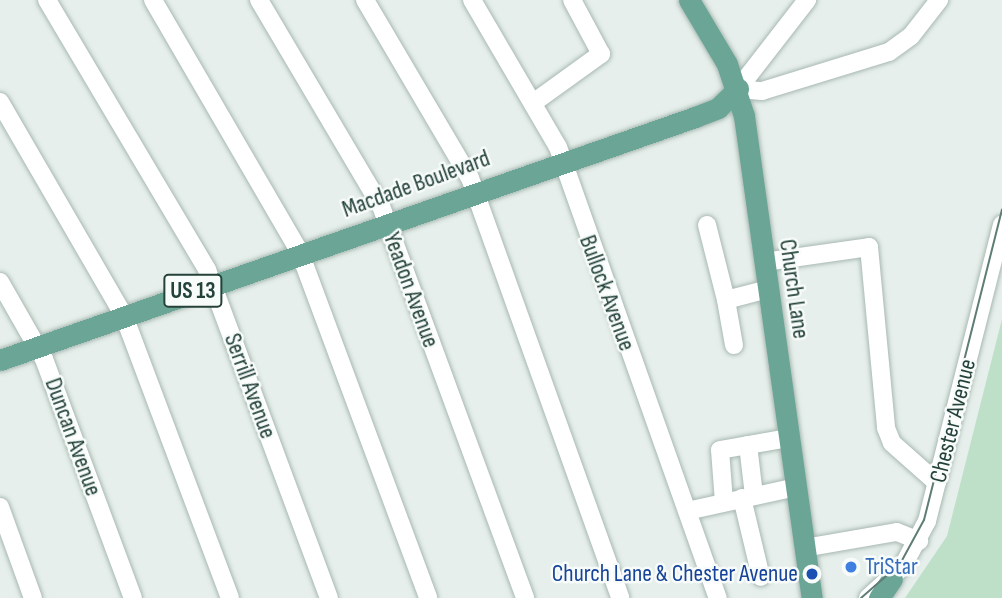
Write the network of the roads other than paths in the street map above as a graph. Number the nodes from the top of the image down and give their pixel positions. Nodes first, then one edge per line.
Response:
1 (47, 0) edge
2 (153, 0) edge
3 (259, 0) edge
4 (365, 0) edge
5 (472, 0) edge
6 (572, 0) edge
7 (689, 0) edge
8 (939, 0) edge
9 (800, 4) edge
10 (738, 89) junction
11 (0, 102) edge
12 (533, 103) junction
13 (561, 161) junction
14 (474, 192) junction
15 (386, 223) junction
16 (1002, 224) edge
17 (707, 225) dead end
18 (300, 253) junction
19 (764, 262) junction
20 (0, 282) edge
21 (212, 284) junction
22 (768, 289) junction
23 (726, 300) junction
24 (124, 316) junction
25 (734, 345) dead end
26 (38, 346) junction
27 (0, 360) edge
28 (789, 438) junction
29 (748, 445) junction
30 (937, 483) junction
31 (796, 487) junction
32 (740, 498) junction
33 (0, 507) edge
34 (687, 511) junction
35 (919, 541) junction
36 (804, 548) junction
37 (761, 577) dead end
38 (892, 579) junction
39 (33, 598) edge
40 (133, 598) edge
41 (230, 598) edge
42 (329, 598) edge
43 (428, 598) edge
44 (525, 598) edge
45 (620, 598) edge
46 (718, 598) edge
47 (812, 598) edge
48 (868, 598) edge
49 (879, 598) edge

1 - 21 street, Serrill Avenue
2 - 18 street
3 - 15 street, Yeadon Avenue
4 - 14 street
5 - 12 street, Bullock Avenue
6 - 12 street
7 - 10 main road, Church Lane
8 - 10 street
9 - 10 street, Macdade Boulevard
10 - 13 main road, Macdade Boulevard / US 13
10 - 19 main road, Church Lane
11 - 24 street
12 - 13 street, Bullock Avenue
13 - 14 main road, Macdade Boulevard / US 13
13 - 34 street, Bullock Avenue
14 - 15 main road, Macdade Boulevard / US 13
14 - 45 street
15 - 18 main road, Macdade Boulevard / US 13
15 - 44 street, Yeadon Avenue
16 - 30 street, Chester Avenue
17 - 23 street
18 - 21 main road, Macdade Boulevard / US 13
18 - 43 street
19 - 22 main road, Church Lane
19 - 30 street
20 - 26 street, Duncan Avenue
21 - 24 main road, Macdade Boulevard / US 13
21 - 42 street, Serrill Avenue
22 - 23 street
22 - 28 main road, Church Lane
23 - 25 street
24 - 26 main road, Macdade Boulevard / US 13
24 - 41 street
26 - 27 main road, Macdade Boulevard / US 13
26 - 40 street, Duncan Avenue
28 - 29 street
28 - 31 main road, Church Lane
29 - 32 street
29 - 32 street
30 - 35 street, Chester Avenue
31 - 32 street
31 - 36 main road, Church Lane
32 - 34 street
32 - 37 street
33 - 39 street
34 - 46 street, Bullock Avenue
35 - 36 street
35 - 38 street, Chester Avenue
36 - 47 main road, Church Lane
38 - 48 street, Chester Avenue
38 - 49 main road

